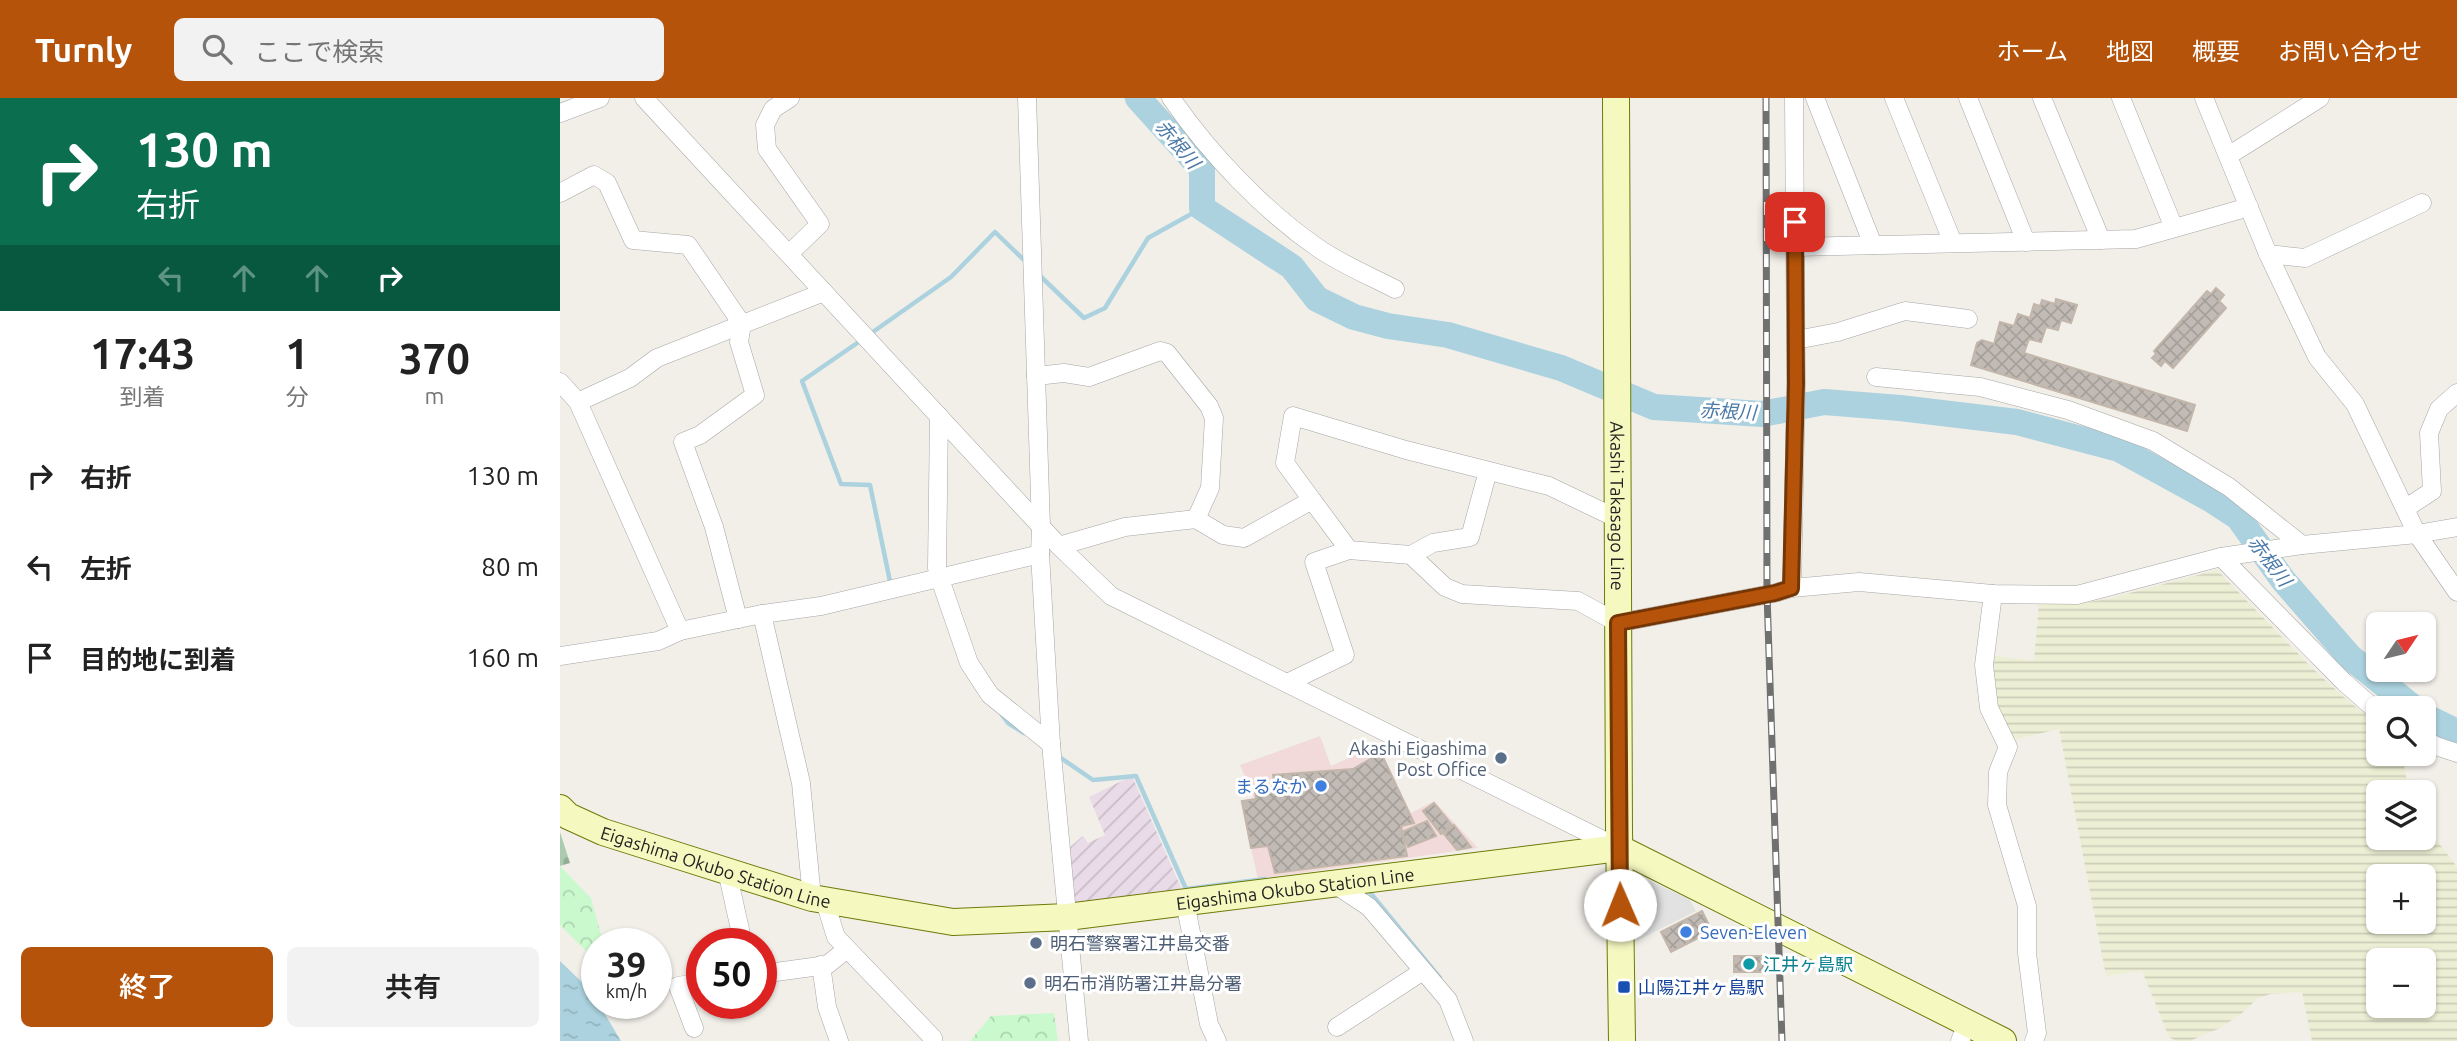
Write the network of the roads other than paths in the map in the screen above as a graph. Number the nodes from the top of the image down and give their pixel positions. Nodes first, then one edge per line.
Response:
1 (600, 98) edge
2 (644, 98) edge
3 (790, 98) edge
4 (1027, 98) edge
5 (1171, 98) edge
6 (1616, 98) edge
7 (1794, 98) edge
8 (1815, 98) edge
9 (1894, 98) edge
10 (1968, 98) edge
11 (2042, 98) edge
12 (2121, 98) edge
13 (2204, 98) edge
14 (2316, 99) edge
15 (560, 113) edge
16 (2228, 156) junction
17 (560, 193) edge
18 (2422, 203) dead end
19 (2249, 206) junction
20 (2174, 228) junction
21 (2101, 240) junction
22 (2026, 242) junction
23 (1953, 243) junction
24 (1873, 245) junction
25 (1795, 247) junction
26 (789, 254) junction
27 (2268, 254) junction
28 (1395, 289) dead end
29 (824, 292) junction
30 (1968, 319) dead end
31 (742, 324) junction
32 (1796, 340) junction
33 (1037, 376) junction
34 (1876, 377) dead end
35 (560, 382) edge
36 (2457, 393) edge
37 (579, 402) junction
38 (939, 416) junction
39 (1488, 471) junction
40 (1312, 500) junction
41 (2406, 508) junction
42 (1196, 519) junction
43 (1618, 519) junction
44 (1041, 527) junction
45 (2457, 527) edge
46 (2417, 534) junction
47 (2302, 545) junction
48 (1059, 546) junction
49 (1349, 550) junction
50 (1040, 554) junction
51 (1410, 555) junction
52 (2221, 557) junction
53 (940, 579) junction
54 (1791, 588) junction
55 (2457, 592) edge
56 (1993, 594) junction
57 (762, 614) junction
58 (738, 619) junction
59 (1618, 623) junction
60 (680, 631) junction
61 (560, 656) edge
62 (1287, 683) junction
63 (2366, 701) edge
64 (1051, 744) junction
65 (2436, 746) edge
66 (2457, 753) edge
67 (560, 808) edge
68 (1619, 848) junction
69 (727, 871) junction
70 (1333, 883) junction
71 (818, 900) junction
72 (1185, 902) junction
73 (1067, 917) junction
74 (740, 928) edge
75 (847, 949) junction
76 (821, 965) junction
77 (1423, 971) junction
78 (777, 972) edge
79 (686, 985) edge
80 (686, 1007) edge
81 (691, 1019) edge
82 (1337, 1027) dead end
83 (694, 1028) dead end
84 (1963, 1032) edge
85 (839, 1041) edge
86 (933, 1041) edge
87 (1079, 1041) edge
88 (1217, 1041) edge
89 (1464, 1041) edge
90 (1622, 1041) edge
91 (2003, 1041) edge
92 (2034, 1041) edge

1 - 15 street
2 - 26 street
3 - 26 street
4 - 33 street
5 - 28 street
6 - 43 main road, Akashi Takasago Line
7 - 25 street
8 - 24 street
9 - 23 street
10 - 22 street
11 - 21 street
12 - 20 street
13 - 16 street
14 - 16 street
16 - 19 street
17 - 31 street
18 - 27 street
19 - 20 street
19 - 27 street
20 - 21 street
21 - 22 street
22 - 23 street
23 - 24 street
24 - 25 street
25 - 32 street
26 - 29 street
27 - 41 street
29 - 31 street
29 - 38 street
30 - 32 street
31 - 37 street
31 - 58 street
32 - 54 street
33 - 42 street
33 - 44 street
34 - 47 street
35 - 37 street
36 - 41 street
37 - 60 street
38 - 44 street
38 - 53 street
39 - 40 street
39 - 43 street
39 - 51 street
40 - 42 street
40 - 49 street
41 - 46 street
42 - 48 street
43 - 59 main road, Akashi Takasago Line
44 - 48 street
44 - 50 street
45 - 46 street
46 - 47 street
46 - 55 street
47 - 52 street
48 - 62 street
49 - 51 street
49 - 62 street
50 - 53 street
50 - 64 street
51 - 59 street
52 - 56 street
52 - 63 street
53 - 57 street
53 - 64 street
54 - 56 street
54 - 59 street
56 - 92 street
57 - 58 street
57 - 71 street
58 - 60 street
59 - 68 main road, Akashi Takasago Line
60 - 61 street
62 - 68 street
64 - 73 street
65 - 66 street
67 - 69 main road, Eigashima Okubo Station Line
68 - 70 main road, Eigashima Okubo Station Line
68 - 84 main road
68 - 90 main road, Akashi Takasago Line
69 - 71 main road, Eigashima Okubo Station Line
69 - 74 street
70 - 72 main road, Eigashima Okubo Station Line
70 - 77 street
71 - 73 main road, Eigashima Okubo Station Line
71 - 75 street
72 - 73 main road, Eigashima Okubo Station Line
72 - 88 street
73 - 87 street
75 - 76 street
75 - 86 street
76 - 78 street
76 - 85 street
77 - 82 street
77 - 89 street
79 - 80 street
81 - 83 street
84 - 91 main road

